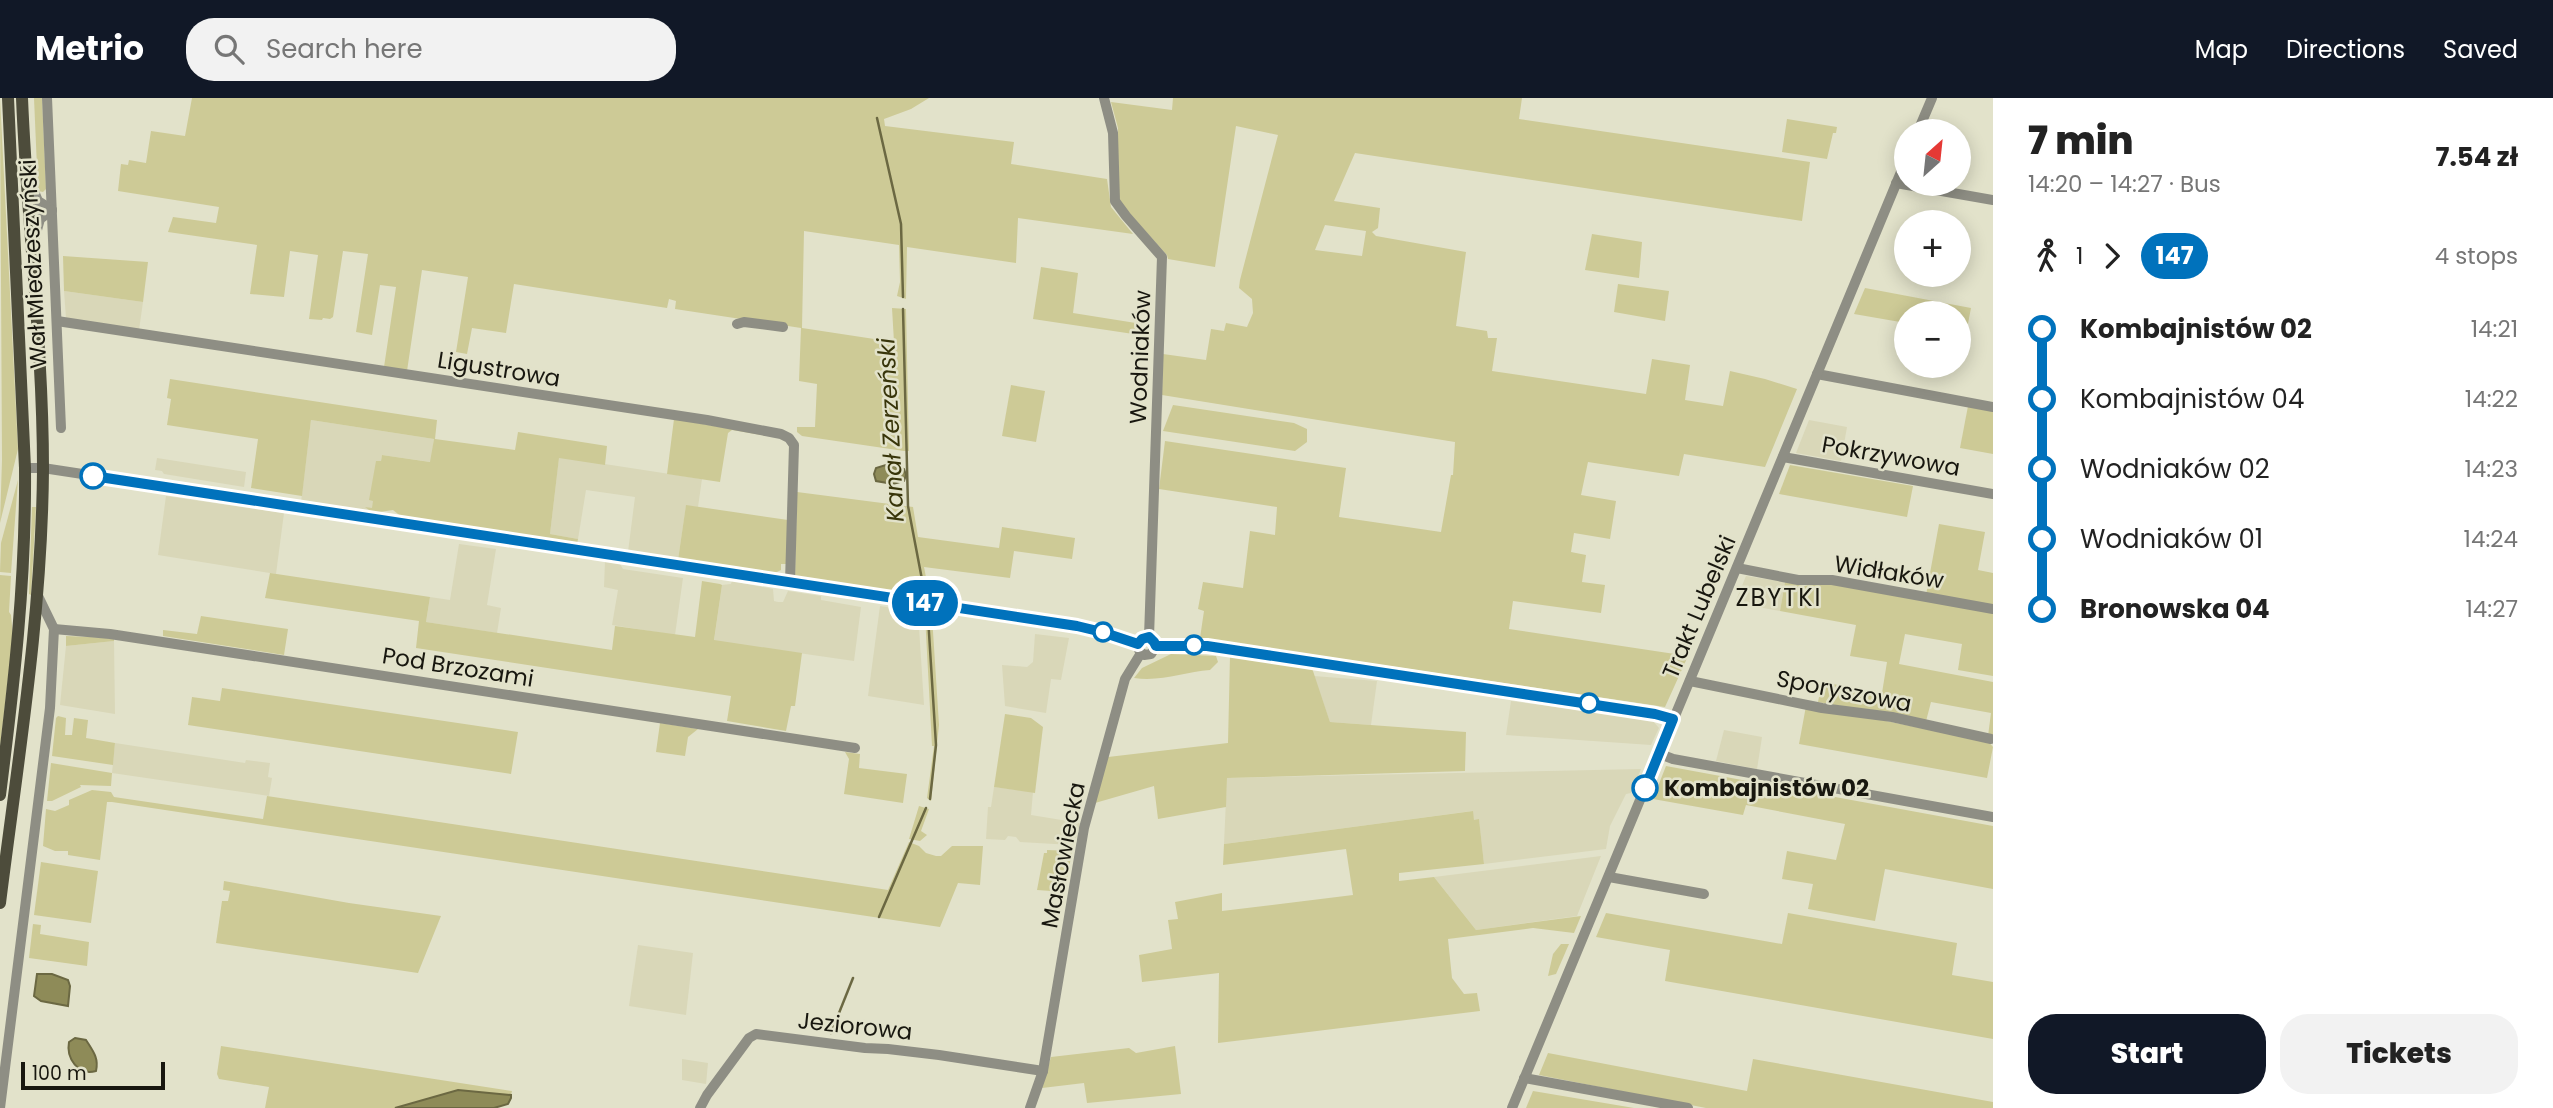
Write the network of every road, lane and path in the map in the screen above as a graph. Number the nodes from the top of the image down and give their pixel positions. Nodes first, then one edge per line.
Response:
1 (8, 98) edge
2 (22, 98) edge
3 (47, 98) edge
4 (1104, 98) edge
5 (1932, 98) edge
6 (1923, 119) edge
7 (25, 168) junction
8 (1894, 188) edge
9 (1970, 196) edge
10 (1993, 200) edge
11 (52, 210) junction
12 (31, 253) junction
13 (57, 321) junction
14 (737, 324) dead end
15 (783, 327) dead end
16 (1817, 374) junction
17 (1993, 407) edge
18 (61, 428) dead end
19 (1783, 457) junction
20 (25, 468) junction
21 (43, 468) junction
22 (1993, 494) edge
23 (1737, 568) junction
24 (790, 582) junction
25 (38, 596) junction
26 (1993, 609) edge
27 (54, 629) junction
28 (1149, 637) junction
29 (1156, 646) junction
30 (1139, 649) junction
31 (1690, 681) junction
32 (1673, 719) junction
33 (1991, 739) dead end
34 (855, 748) dead end
35 (1660, 754) junction
36 (0, 795) edge
37 (1993, 817) edge
38 (1609, 877) junction
39 (1704, 894) dead end
40 (0, 903) edge
41 (1043, 1071) junction
42 (1524, 1078) junction
43 (0, 1108) edge
44 (700, 1108) edge
45 (1030, 1108) edge
46 (1512, 1108) edge
47 (1688, 1108) edge

1 - 20 main road, Wał Miedzeszyński
2 - 7 main road, Wał Miedzeszyński
3 - 11 street, Wał Miedzeszyński
4 - 28 street, Wodniaków
5 - 6 street
7 - 11 street
7 - 12 main road, Wał Miedzeszyński
8 - 16 street, Trakt Lubelski
9 - 10 street
11 - 12 street
11 - 13 street, Wał Miedzeszyński
12 - 21 main road, Wał Miedzeszyński
13 - 18 street, Wał Miedzeszyński
13 - 24 street, Ligustrowa
14 - 15 street
16 - 17 street
16 - 19 street, Trakt Lubelski
19 - 22 street, Pokrzywowa
19 - 23 street, Trakt Lubelski
20 - 21 street
20 - 36 main road, Wał Miedzeszyński
21 - 24 street
21 - 25 main road, Wał Miedzeszyński
23 - 26 street, Widłaków
23 - 31 street, Trakt Lubelski
24 - 30 street
25 - 27 street
25 - 40 main road, Wał Miedzeszyński
27 - 34 street, Pod Brzozami
27 - 43 street
28 - 29 street
28 - 30 street
29 - 30 street
29 - 32 street
30 - 41 street, Masłowiecka
31 - 32 street, Trakt Lubelski
31 - 33 street, Sporyszowa
32 - 35 street, Trakt Lubelski
35 - 37 street
35 - 38 street, Trakt Lubelski
38 - 39 street
38 - 42 street, Trakt Lubelski
41 - 44 street, Jeziorowa
41 - 45 street, Masłowiecka
42 - 46 street, Trakt Lubelski
42 - 47 street

